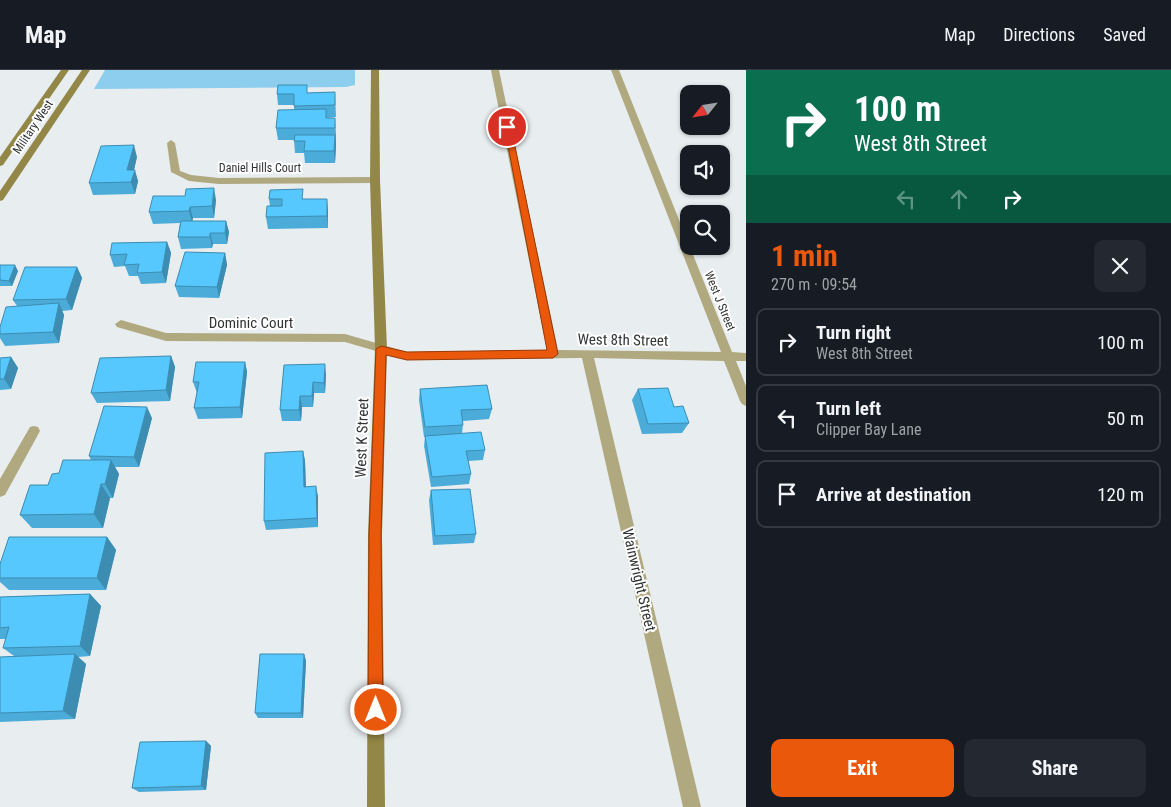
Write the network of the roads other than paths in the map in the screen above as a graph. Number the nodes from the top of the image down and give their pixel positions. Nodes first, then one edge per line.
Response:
1 (65, 70) edge
2 (86, 70) edge
3 (374, 70) edge
4 (495, 70) edge
5 (615, 70) edge
6 (171, 143) dead end
7 (0, 163) edge
8 (375, 180) junction
9 (0, 198) edge
10 (122, 324) dead end
11 (381, 349) junction
12 (553, 354) junction
13 (587, 354) junction
14 (728, 356) junction
15 (746, 356) edge
16 (746, 401) edge
17 (34, 431) dead end
18 (0, 491) edge
19 (376, 807) edge
20 (692, 807) edge

1 - 7 street, Military West
2 - 9 street, Military West
3 - 8 street, West K Street
4 - 12 street
5 - 14 street, West J Street
6 - 8 street, Daniel Hills Court
8 - 11 street, West K Street
10 - 11 street, Dominic Court
11 - 12 street, West 8th Street
11 - 19 street, West K Street
12 - 13 street, West 8th Street
13 - 14 street, West 8th Street
13 - 20 street, Wainwright Street
14 - 15 street, West 8th Street
14 - 16 street, West J Street
17 - 18 street

